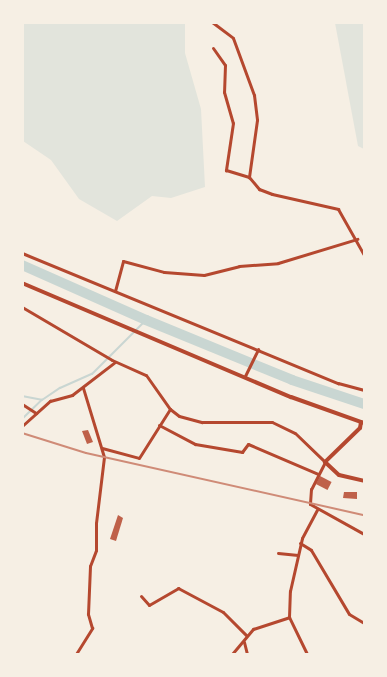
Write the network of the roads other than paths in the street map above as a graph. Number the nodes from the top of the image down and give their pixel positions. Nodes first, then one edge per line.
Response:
1 (212, 22) edge
2 (213, 48) dead end
3 (249, 177) junction
4 (357, 239) junction
5 (22, 253) edge
6 (364, 256) edge
7 (22, 282) edge
8 (115, 291) junction
9 (22, 307) edge
10 (258, 349) junction
11 (114, 361) junction
12 (246, 375) junction
13 (83, 388) junction
14 (364, 390) edge
15 (22, 404) edge
16 (170, 409) junction
17 (35, 412) junction
18 (363, 423) edge
19 (159, 425) junction
20 (22, 426) edge
21 (102, 448) junction
22 (325, 462) junction
23 (318, 474) junction
24 (364, 481) edge
25 (317, 510) junction
26 (364, 534) edge
27 (300, 544) junction
28 (278, 553) dead end
29 (298, 555) junction
30 (141, 596) dead end
31 (289, 617) junction
32 (364, 623) edge
33 (246, 635) junction
34 (244, 642) junction
35 (76, 654) edge
36 (232, 654) edge
37 (247, 654) edge
38 (307, 654) edge

1 - 3 street
2 - 3 street
3 - 4 street
4 - 6 street
4 - 8 street
5 - 8 street
7 - 12 street
8 - 10 street
9 - 11 street
10 - 12 street
10 - 14 street
11 - 13 street
11 - 16 street
12 - 18 street
13 - 17 street
13 - 21 street
15 - 17 street
16 - 19 street
16 - 22 street
17 - 20 street
18 - 22 street
19 - 21 street
19 - 23 street
21 - 35 street
22 - 23 street
22 - 24 street
23 - 25 street
25 - 26 street
25 - 27 street
27 - 29 street
27 - 32 street
28 - 29 street
29 - 31 street
30 - 33 street
31 - 33 street
31 - 38 street
33 - 34 street
34 - 36 street
34 - 37 street

